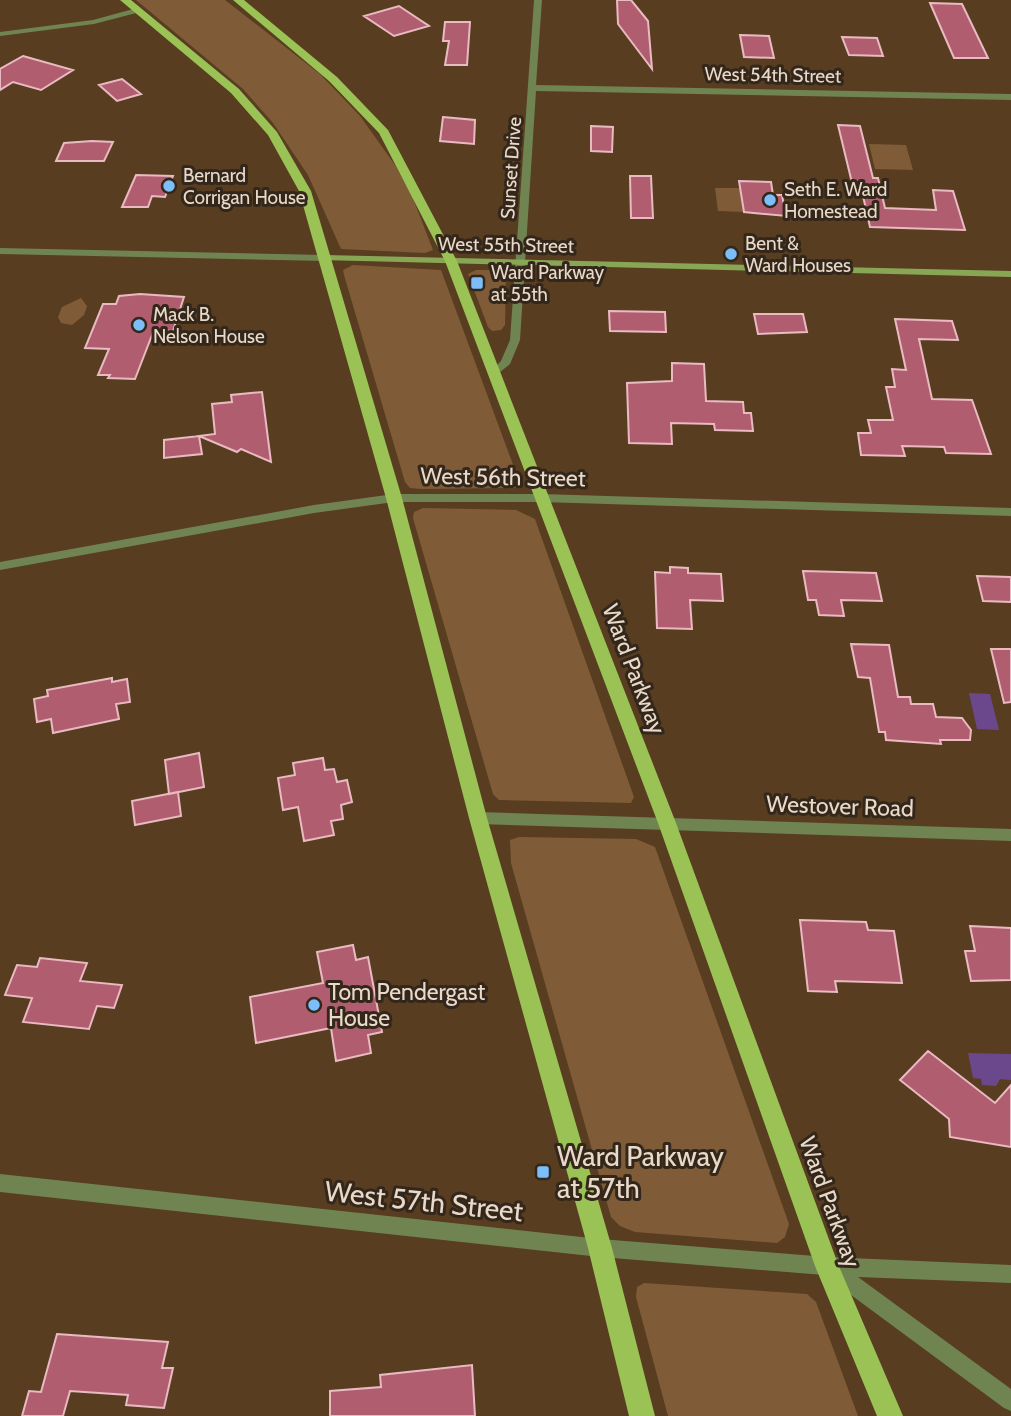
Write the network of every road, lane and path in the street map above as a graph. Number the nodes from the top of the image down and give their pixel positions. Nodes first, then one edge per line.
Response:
1 (125, 0) edge
2 (238, 0) edge
3 (538, 0) edge
4 (136, 10) junction
5 (0, 34) edge
6 (534, 88) junction
7 (1011, 97) edge
8 (0, 251) edge
9 (325, 258) junction
10 (451, 261) junction
11 (522, 263) junction
12 (1011, 274) edge
13 (494, 374) junction
14 (394, 498) junction
15 (541, 498) junction
16 (1011, 512) edge
17 (0, 566) edge
18 (478, 818) junction
19 (667, 823) junction
20 (1011, 835) edge
21 (0, 1183) edge
22 (600, 1248) junction
23 (827, 1266) junction
24 (1011, 1274) edge
25 (1011, 1401) edge
26 (642, 1416) edge
27 (890, 1416) edge

1 - 4 main road
2 - 10 main road, Ward Parkway
3 - 6 street, Sunset Drive
4 - 5 street
4 - 9 main road
6 - 7 street, West 54th Street
6 - 11 street, Sunset Drive
8 - 9 street, West 55th Street
9 - 10 main road, West 55th Street
9 - 14 main road
10 - 11 main road, West 55th Street
10 - 13 main road, Ward Parkway
11 - 12 main road, West 55th Street
11 - 13 street, Sunset Drive
13 - 15 main road, Ward Parkway
14 - 15 street, West 56th Street
14 - 17 street, West 56th Street
14 - 18 main road
15 - 16 street, West 56th Street
15 - 19 main road, Ward Parkway
18 - 19 street, Westover Road
18 - 22 main road
19 - 20 street, Westover Road
19 - 23 main road, Ward Parkway
21 - 22 street, West 57th Street
22 - 23 street, West 57th Street
22 - 26 main road
23 - 24 street, West 57th Street
23 - 25 street
23 - 27 main road, Ward Parkway

